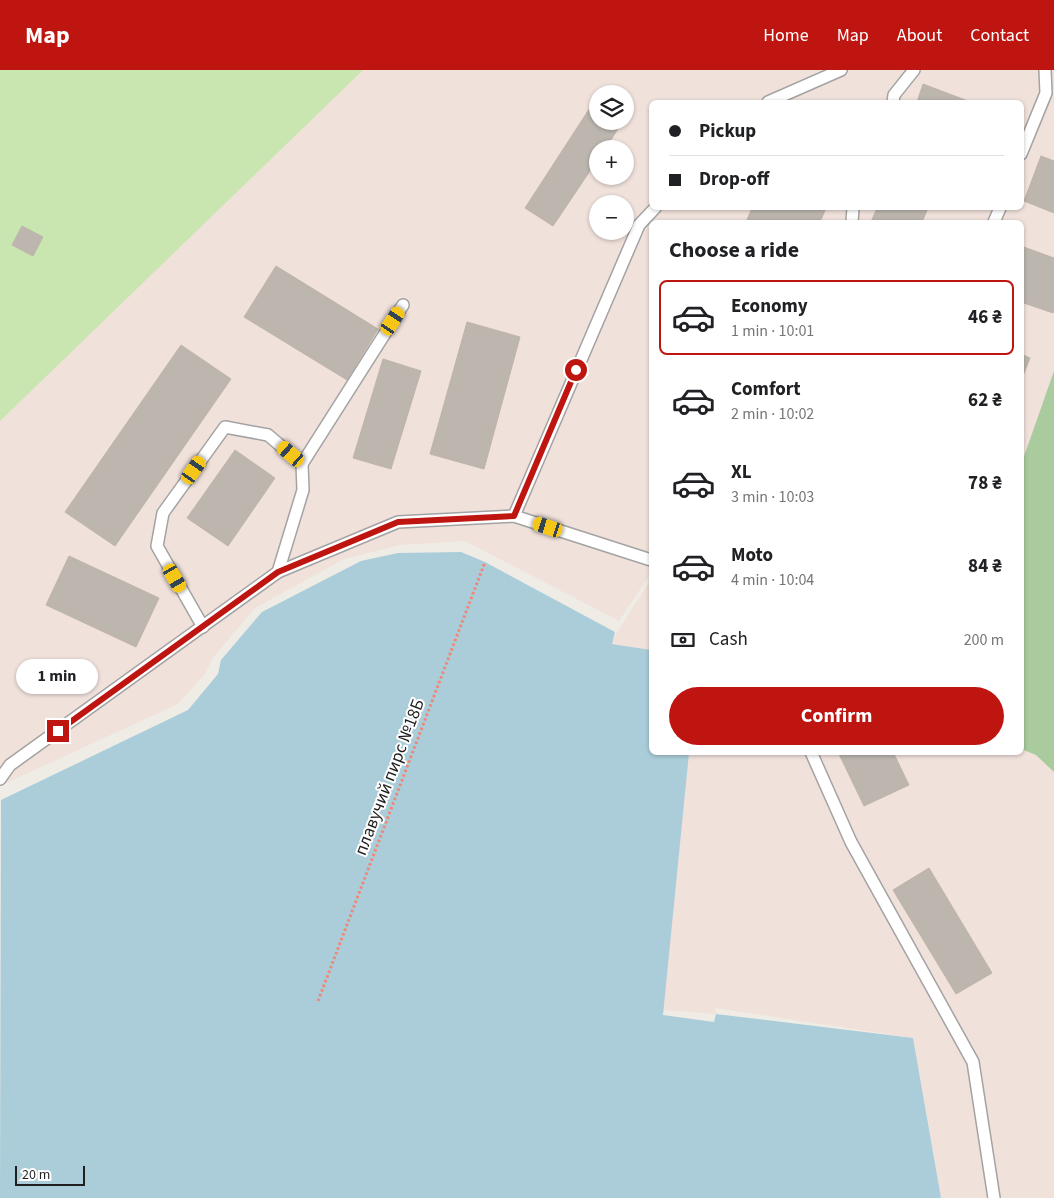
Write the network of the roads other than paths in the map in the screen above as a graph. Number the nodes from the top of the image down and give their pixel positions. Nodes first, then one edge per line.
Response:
1 (841, 70) edge
2 (914, 70) edge
3 (1045, 70) edge
4 (773, 100) edge
5 (893, 100) edge
6 (1024, 147) edge
7 (653, 210) edge
8 (403, 305) dead end
9 (302, 464) junction
10 (514, 516) junction
11 (649, 559) edge
12 (278, 572) junction
13 (203, 627) junction
14 (812, 755) edge
15 (0, 779) edge
16 (994, 1198) edge

1 - 4 lane
2 - 5 lane
3 - 6 lane
7 - 10 lane
8 - 9 lane
9 - 12 lane
9 - 13 lane
10 - 11 lane
10 - 12 lane
12 - 13 lane
13 - 15 lane
14 - 16 lane

